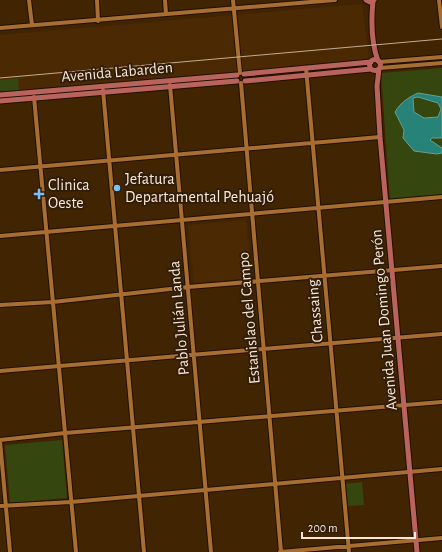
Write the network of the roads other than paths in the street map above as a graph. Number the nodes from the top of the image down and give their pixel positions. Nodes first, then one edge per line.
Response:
1 (29, 0) edge
2 (97, 0) edge
3 (165, 0) edge
4 (233, 0) edge
5 (335, 0) edge
6 (439, 0) edge
7 (299, 1) edge
8 (370, 1) edge
9 (234, 9) junction
10 (166, 14) junction
11 (98, 20) junction
12 (32, 26) junction
13 (442, 27) edge
14 (0, 28) edge
15 (374, 50) junction
16 (442, 57) edge
17 (379, 61) junction
18 (371, 62) junction
19 (442, 63) edge
20 (306, 68) junction
21 (372, 69) junction
22 (380, 69) junction
23 (240, 74) junction
24 (307, 74) junction
25 (241, 82) junction
26 (170, 84) junction
27 (377, 86) junction
28 (103, 89) junction
29 (34, 92) junction
30 (0, 95) edge
31 (34, 98) junction
32 (0, 101) edge
33 (380, 137) junction
34 (312, 143) junction
35 (246, 148) junction
36 (176, 155) junction
37 (110, 160) junction
38 (42, 167) junction
39 (0, 170) edge
40 (442, 197) edge
41 (386, 202) junction
42 (318, 208) junction
43 (252, 214) junction
44 (182, 220) junction
45 (116, 226) junction
46 (47, 232) junction
47 (0, 236) edge
48 (442, 266) edge
49 (393, 270) junction
50 (324, 276) junction
51 (258, 281) junction
52 (188, 287) junction
53 (122, 295) junction
54 (53, 302) junction
55 (0, 305) edge
56 (442, 334) edge
57 (398, 336) junction
58 (330, 343) junction
59 (263, 348) junction
60 (194, 355) junction
61 (128, 361) junction
62 (59, 367) junction
63 (0, 371) edge
64 (442, 402) edge
65 (404, 404) junction
66 (336, 410) junction
67 (269, 416) junction
68 (200, 422) junction
69 (133, 428) junction
70 (65, 433) junction
71 (0, 441) edge
72 (442, 469) edge
73 (410, 472) junction
74 (342, 477) junction
75 (275, 484) junction
76 (206, 489) junction
77 (139, 495) junction
78 (71, 502) junction
79 (0, 506) edge
80 (6, 506) junction
81 (442, 538) edge
82 (416, 540) junction
83 (348, 546) junction
84 (10, 552) edge
85 (76, 552) edge
86 (144, 552) edge
87 (212, 552) edge
88 (280, 552) edge
89 (349, 552) edge
90 (417, 552) edge

1 - 12 street
2 - 11 street
3 - 10 street
4 - 9 street
5 - 7 street
6 - 13 street
7 - 9 street
8 - 15 main road
9 - 10 street
9 - 23 street
10 - 11 street
11 - 12 street
12 - 14 street
15 - 17 main road
15 - 18 main road
16 - 17 street
17 - 18 main road
17 - 22 main road
18 - 20 main road, Avenida Labarden
18 - 21 main road
19 - 22 street
20 - 23 main road, Avenida Labarden
20 - 24 street, Chassaing
21 - 22 main road
21 - 24 main road, Avenida Labarden
21 - 27 main road, Avenida Juan Domingo Perón
22 - 27 main road, Avenida Juan Domingo Perón
23 - 25 main road
23 - 25 main road
23 - 26 main road, Avenida Labarden
24 - 25 main road, Avenida Labarden
24 - 34 street, Chassaing
25 - 26 main road, Avenida Labarden
25 - 35 street, Estanislao del Campo
26 - 28 main road, Avenida Labarden
26 - 36 street, Pablo Julián Landa
27 - 33 main road, Avenida Juan Domingo Perón
28 - 29 main road, Avenida Labarden
28 - 31 main road, Avenida Labarden
28 - 37 street
29 - 30 main road, Avenida Labarden
29 - 31 street
31 - 32 main road, Avenida Labarden
31 - 38 street
33 - 34 street
33 - 41 main road, Avenida Juan Domingo Perón
34 - 35 street
34 - 42 street, Chassaing
35 - 36 street
35 - 43 street, Estanislao del Campo
36 - 37 street
36 - 44 street, Pablo Julián Landa
37 - 38 street
37 - 45 street
38 - 39 street
38 - 46 street
40 - 41 street
41 - 42 street
41 - 49 main road, Avenida Juan Domingo Perón
42 - 43 street
42 - 50 street, Chassaing
43 - 44 street
43 - 51 street, Estanislao del Campo
44 - 45 street
44 - 52 street, Pablo Julián Landa
45 - 46 street
45 - 53 street
46 - 47 street
46 - 54 street
48 - 49 street
49 - 50 street
49 - 57 main road, Avenida Juan Domingo Perón
50 - 51 street
50 - 58 street, Chassaing
51 - 52 street
51 - 59 street, Estanislao del Campo
52 - 53 street
52 - 60 street, Pablo Julián Landa
53 - 54 street
53 - 61 street
54 - 55 street
54 - 62 street
56 - 57 street
57 - 58 street
57 - 65 main road, Avenida Juan Domingo Perón
58 - 59 street
58 - 66 street, Chassaing
59 - 60 street
59 - 67 street, Estanislao del Campo
60 - 61 street
60 - 68 street, Pablo Julián Landa
61 - 62 street
61 - 69 street
62 - 63 street
62 - 70 street
64 - 65 street
65 - 66 street
65 - 73 main road, Avenida Juan Domingo Perón
66 - 67 street
66 - 74 street, Chassaing
67 - 68 street
67 - 75 street, Estanislao del Campo
68 - 69 street
68 - 76 street, Pablo Julián Landa
69 - 70 street
69 - 77 street
70 - 71 street
70 - 78 street
71 - 80 street
72 - 73 street
73 - 74 street
73 - 82 main road, Avenida Juan Domingo Perón
74 - 75 street
74 - 83 street, Chassaing
75 - 76 street
75 - 88 street, Estanislao del Campo
76 - 77 street
76 - 87 street, Pablo Julián Landa
77 - 78 street
77 - 86 street
78 - 80 street
78 - 85 street
79 - 80 street
80 - 84 street
81 - 82 street
82 - 83 street
82 - 90 main road, Avenida Juan Domingo Perón
83 - 88 street
83 - 89 street, Chassaing

